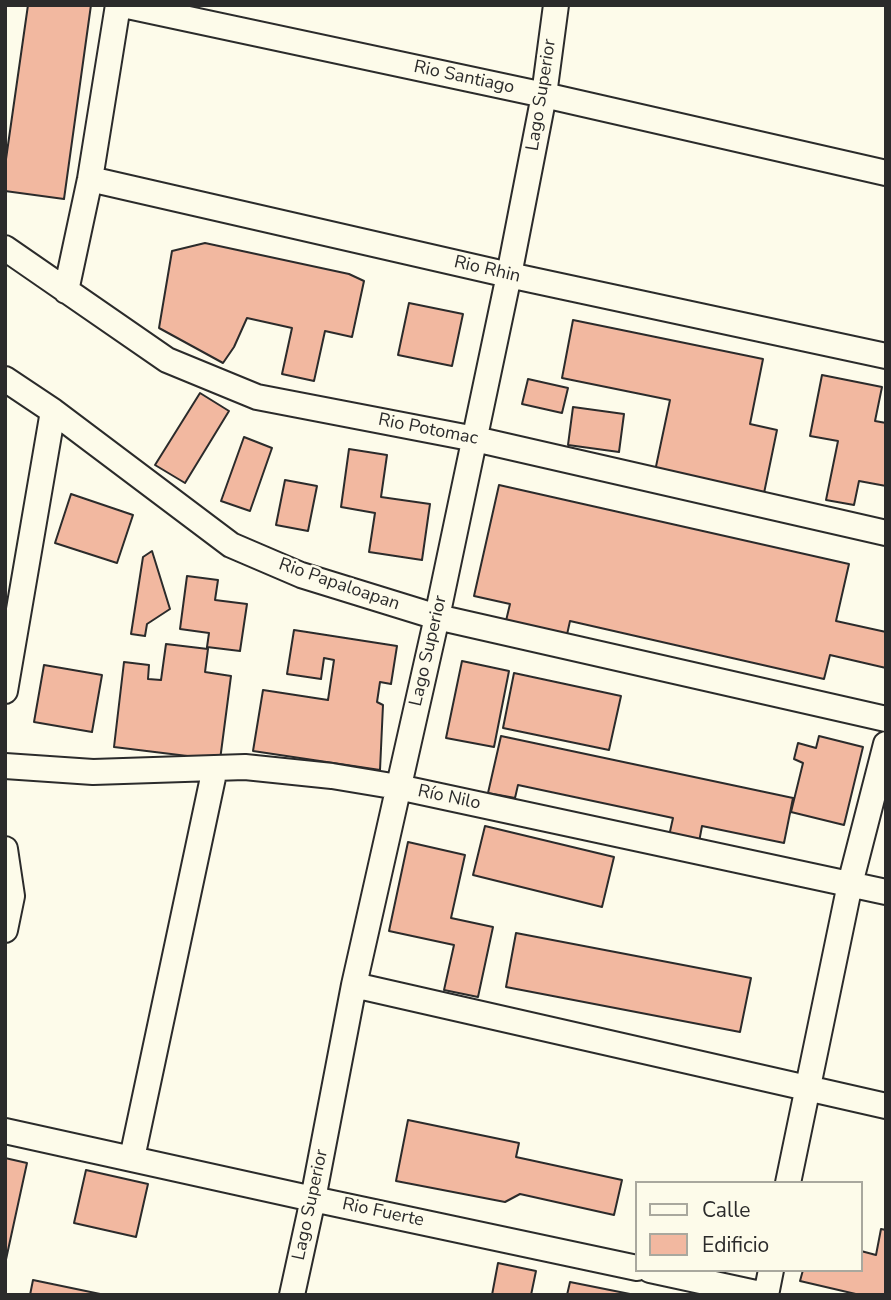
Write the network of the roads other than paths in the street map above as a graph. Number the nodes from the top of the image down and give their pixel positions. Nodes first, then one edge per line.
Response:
1 (120, 5) edge
2 (556, 5) edge
3 (544, 95) junction
4 (886, 173) edge
5 (90, 179) junction
6 (5, 248) edge
7 (509, 275) junction
8 (66, 291) junction
9 (886, 356) edge
10 (5, 379) edge
11 (53, 411) junction
12 (475, 439) junction
13 (886, 533) edge
14 (437, 617) junction
15 (5, 691) edge
16 (886, 719) edge
17 (886, 744) edge
18 (5, 766) edge
19 (215, 768) junction
20 (398, 787) junction
21 (5, 849) edge
22 (850, 884) junction
23 (886, 892) edge
24 (5, 930) edge
25 (354, 985) junction
26 (807, 1087) junction
27 (886, 1106) edge
28 (5, 1130) edge
29 (132, 1158) junction
30 (788, 1181) edge
31 (313, 1199) junction
32 (636, 1268) edge
33 (659, 1272) edge
34 (771, 1272) edge
35 (292, 1295) edge
36 (765, 1295) edge

1 - 3 street, Rio Santiago
1 - 5 street
2 - 3 street, Lago Superior
3 - 4 street, Rio Santiago
3 - 7 street, Lago Superior
5 - 7 street, Rio Rhin
5 - 8 street
6 - 8 street, Rio Potomac
7 - 9 street, Rio Rhin
7 - 12 street, Lago Superior
8 - 12 street, Rio Potomac
10 - 11 street, Rio Papaloapan
11 - 14 street, Rio Papaloapan
11 - 15 street
12 - 13 street, Rio Potomac
12 - 14 street, Lago Superior
14 - 16 street, Rio Papaloapan
14 - 20 street, Lago Superior
17 - 22 street
18 - 19 street, Río Nilo
19 - 20 street, Río Nilo
19 - 29 street
20 - 22 street, Río Nilo
20 - 25 street, Lago Superior
21 - 24 street
22 - 23 street, Río Nilo
22 - 26 street
25 - 26 street
25 - 31 street, Lago Superior
26 - 27 street
26 - 30 street
28 - 29 street, Rio Fuerte
29 - 31 street, Rio Fuerte
31 - 32 street, Rio Fuerte
31 - 35 street, Lago Superior
33 - 36 street
34 - 36 street

